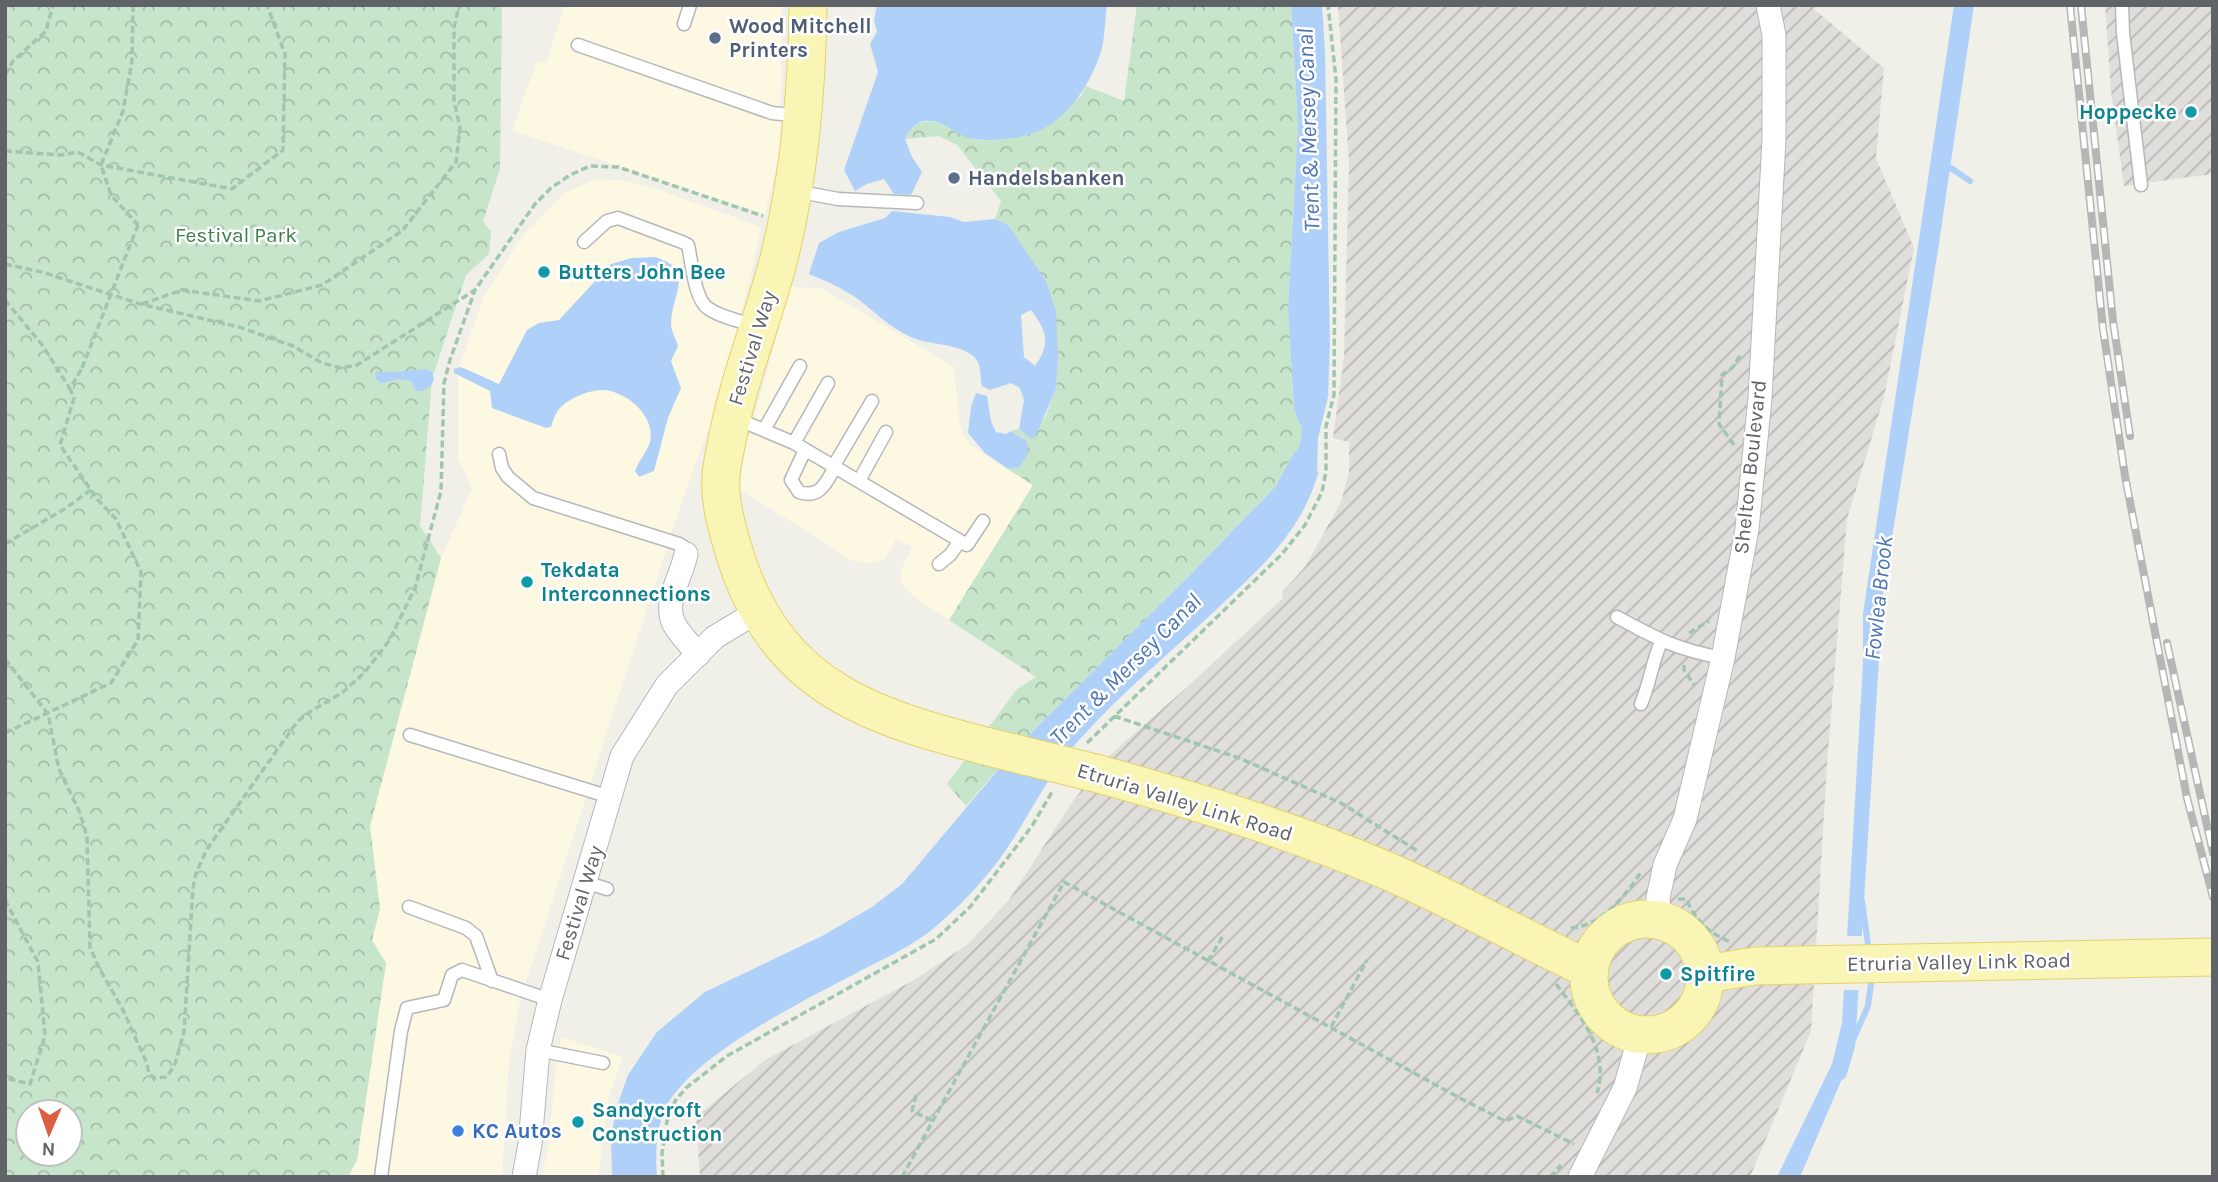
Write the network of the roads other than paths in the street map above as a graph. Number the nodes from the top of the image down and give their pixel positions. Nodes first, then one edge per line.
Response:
1 (690, 5) edge
2 (808, 5) edge
3 (1768, 5) edge
4 (2122, 5) edge
5 (684, 24) dead end
6 (578, 45) dead end
7 (803, 116) junction
8 (2141, 185) dead end
9 (917, 203) dead end
10 (790, 207) junction
11 (584, 242) dead end
12 (759, 327) junction
13 (800, 366) dead end
14 (828, 383) dead end
15 (872, 401) dead end
16 (747, 425) junction
17 (886, 432) dead end
18 (799, 447) junction
19 (499, 454) dead end
20 (834, 467) junction
21 (859, 481) junction
22 (983, 521) dead end
23 (960, 541) junction
24 (686, 554) joint
25 (939, 564) dead end
26 (760, 610) junction
27 (1617, 617) dead end
28 (1661, 642) junction
29 (698, 654) junction
30 (1723, 658) junction
31 (1641, 704) dead end
32 (410, 735) dead end
33 (610, 797) junction
34 (585, 882) junction
35 (607, 889) dead end
36 (409, 907) dead end
37 (1673, 909) junction
38 (2213, 957) edge
39 (1589, 970) junction
40 (1706, 974) junction
41 (492, 981) junction
42 (550, 1000) junction
43 (1640, 1036) junction
44 (538, 1050) junction
45 (603, 1063) dead end
46 (1571, 1169) edge
47 (381, 1177) edge
48 (524, 1177) edge

1 - 5 lane
2 - 7 main road, Festival Way
3 - 30 street, Shelton Boulevard
4 - 8 lane
6 - 7 lane
7 - 10 main road, Festival Way
9 - 10 lane
10 - 12 main road, Festival Way
11 - 12 lane
12 - 16 main road, Festival Way
13 - 16 lane
14 - 18 lane
15 - 20 lane
16 - 18 lane
16 - 26 main road, Festival Way
17 - 21 lane
18 - 20 lane
18 - 20 lane
19 - 24 lane
20 - 21 lane
21 - 23 lane
22 - 23 lane
23 - 25 lane
24 - 29 street
26 - 29 street, Festival Way
26 - 39 main road, Etruria Valley Link Road, bridge
27 - 28 lane
28 - 30 lane
28 - 31 lane
29 - 33 street, Festival Way
30 - 37 street, Shelton Boulevard
32 - 33 lane
33 - 34 street, Festival Way
34 - 35 lane
34 - 42 street, Festival Way
36 - 41 lane
37 - 39 main road
37 - 40 main road
38 - 40 main road, Etruria Valley Link Road
39 - 43 main road
40 - 43 main road
41 - 42 lane
41 - 47 lane
42 - 44 street, Festival Way
43 - 46 street
44 - 45 lane
44 - 48 street, Festival Way

